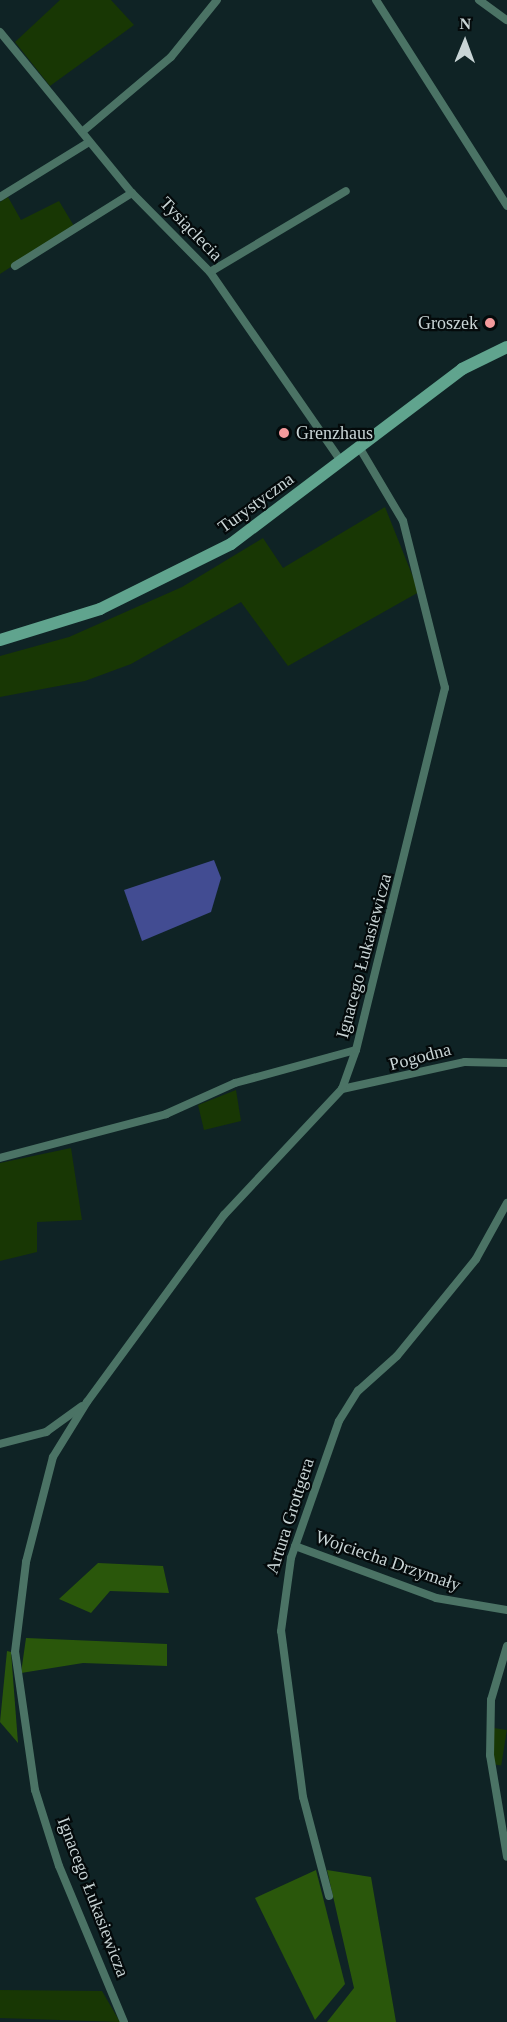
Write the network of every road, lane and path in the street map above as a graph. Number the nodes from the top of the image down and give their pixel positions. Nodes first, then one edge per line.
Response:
1 (217, 0) edge
2 (376, 0) edge
3 (479, 0) edge
4 (507, 20) edge
5 (0, 32) edge
6 (82, 132) junction
7 (90, 142) junction
8 (346, 190) dead end
9 (132, 193) junction
10 (0, 197) edge
11 (507, 206) edge
12 (15, 266) dead end
13 (210, 272) junction
14 (507, 347) edge
15 (359, 447) junction
16 (341, 461) junction
17 (0, 640) edge
18 (357, 1050) junction
19 (507, 1063) edge
20 (342, 1089) junction
21 (0, 1158) edge
22 (507, 1203) edge
23 (87, 1402) junction
24 (0, 1444) edge
25 (295, 1546) junction
26 (507, 1611) edge
27 (507, 1646) edge
28 (507, 1857) edge
29 (328, 1896) dead end
30 (124, 2022) edge

1 - 6 street
2 - 11 street
3 - 4 street
5 - 6 street, Tysiąclecia
6 - 7 street, Tysiąclecia
7 - 9 street, Tysiąclecia
7 - 10 street
8 - 13 street
9 - 12 street
9 - 13 street, Tysiąclecia
13 - 16 street, Tysiąclecia
14 - 15 main road, Turystyczna
15 - 16 main road, Turystyczna
15 - 18 street, Ignacego Łukasiewicza
16 - 17 main road, Turystyczna
18 - 20 street, Ignacego Łukasiewicza
18 - 21 street
19 - 20 street, Pogodna
20 - 23 street, Ignacego Łukasiewicza
22 - 25 street, Artura Grottgera
23 - 24 street, Ignacego Łukasiewicza
23 - 30 street, Ignacego Łukasiewicza
25 - 26 street, Wojciecha Drzymały
25 - 29 street, Artura Grottgera
27 - 28 street

